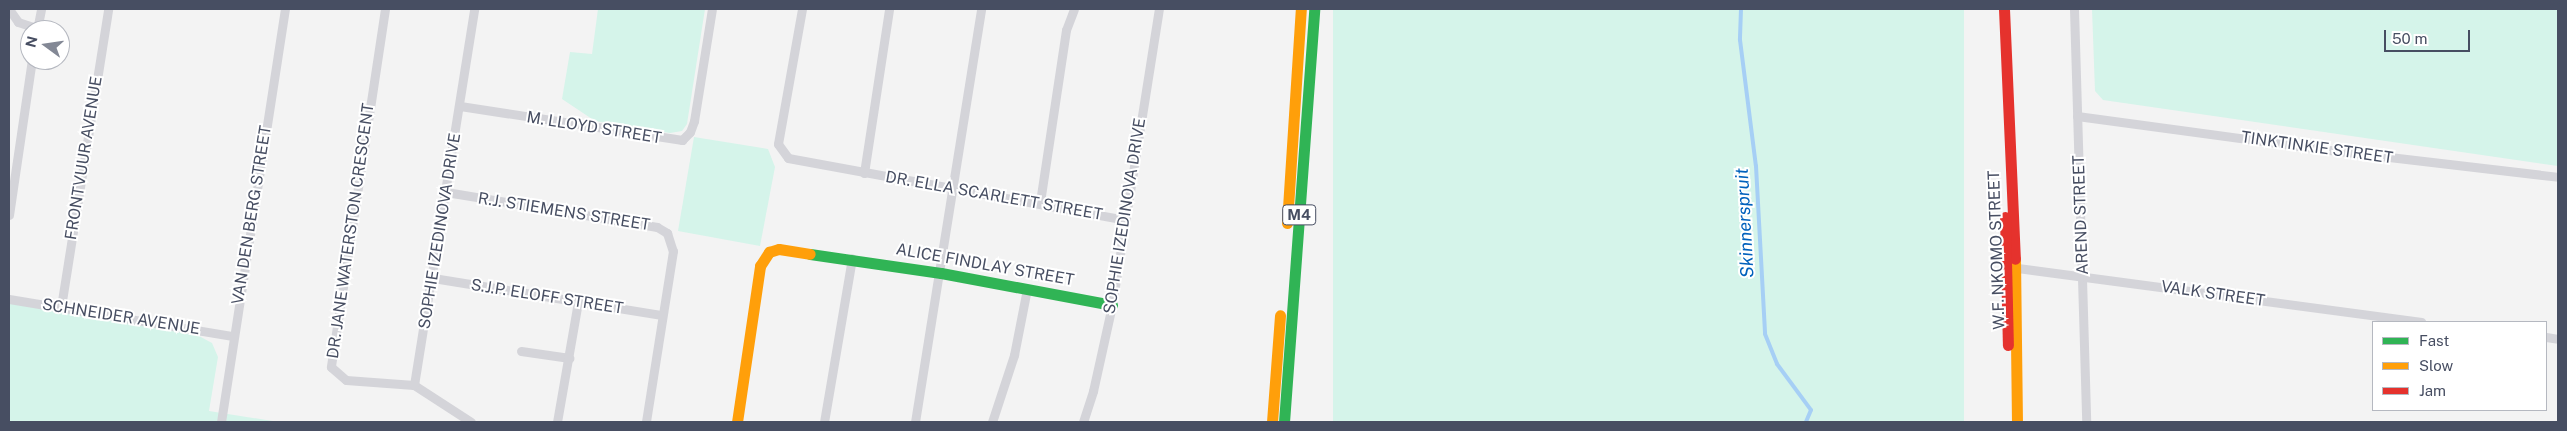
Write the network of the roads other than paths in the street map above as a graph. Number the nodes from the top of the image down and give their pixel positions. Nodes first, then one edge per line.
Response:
1 (9, 9) edge
2 (108, 9) edge
3 (285, 9) edge
4 (385, 9) edge
5 (474, 9) edge
6 (712, 9) edge
7 (802, 9) edge
8 (889, 9) edge
9 (981, 9) edge
10 (1074, 9) edge
11 (1159, 9) edge
12 (1302, 9) edge
13 (1314, 9) edge
14 (2004, 9) edge
15 (2074, 9) edge
16 (20, 23) edge
17 (31, 70) edge
18 (460, 106) junction
19 (2077, 116) junction
20 (864, 173) junction
21 (2558, 177) edge
22 (953, 188) junction
23 (446, 192) junction
24 (1040, 202) junction
25 (9, 215) edge
26 (1125, 220) junction
27 (852, 258) junction
28 (2010, 267) junction
29 (941, 273) junction
30 (2084, 276) junction
31 (433, 278) junction
32 (1027, 289) junction
33 (9, 299) edge
34 (578, 302) junction
35 (1112, 305) junction
36 (61, 307) junction
37 (662, 315) junction
38 (2414, 321) edge
39 (232, 336) junction
40 (521, 352) dead end
41 (569, 358) junction
42 (414, 385) junction
43 (221, 422) edge
44 (472, 422) edge
45 (557, 422) edge
46 (646, 422) edge
47 (737, 422) edge
48 (824, 422) edge
49 (916, 422) edge
50 (992, 422) edge
51 (1083, 422) edge
52 (1272, 422) edge
53 (1284, 422) edge
54 (2011, 422) edge
55 (2017, 422) edge
56 (2086, 422) edge

1 - 16 street
2 - 36 street, FRONTVUUR AVENUE
3 - 39 street, VAN DEN BERG STREET
4 - 42 street, DR. JANE WATERSTON CRESCENT
5 - 18 street, SOPHIE IZEDINOVA DRIVE
6 - 18 street, M. LLOYD STREET
7 - 20 street, DR. ELLA SCARLETT STREET
8 - 20 street, DR. ELLA SCARLETT STREET
9 - 22 street
10 - 24 street
11 - 26 street, SOPHIE IZEDINOVA DRIVE
12 - 52 main road, M4
13 - 53 main road, M4
14 - 28 main road, W.F. NKOMO STREET
15 - 19 street, AREND STREET
17 - 25 street
18 - 23 street, SOPHIE IZEDINOVA DRIVE
19 - 21 street, TINKTINKIE STREET
19 - 30 street, AREND STREET
20 - 22 street, DR. ELLA SCARLETT STREET
22 - 24 street, DR. ELLA SCARLETT STREET
22 - 29 street
23 - 31 street, SOPHIE IZEDINOVA DRIVE
23 - 37 street, R.J. STIEMENS STREET
24 - 26 street, DR. ELLA SCARLETT STREET
26 - 35 street, SOPHIE IZEDINOVA DRIVE
27 - 29 main road, ALICE FINDLAY STREET
27 - 47 main road, ALICE FINDLAY STREET
27 - 48 street
28 - 30 street, VALK STREET
28 - 54 main road, W.F. NKOMO STREET
28 - 55 main road, W.F. NKOMO STREET
29 - 32 main road, ALICE FINDLAY STREET
29 - 49 street
30 - 38 street, VALK STREET
30 - 56 street, AREND STREET
31 - 34 street, S.J.P. ELOFF STREET
31 - 42 street, SOPHIE IZEDINOVA DRIVE
32 - 35 main road, ALICE FINDLAY STREET
32 - 50 street
33 - 36 street, SCHNEIDER AVENUE
34 - 37 street, S.J.P. ELOFF STREET
34 - 41 street
35 - 51 street, SOPHIE IZEDINOVA DRIVE
36 - 39 street, SCHNEIDER AVENUE
37 - 46 street, R.J. STIEMENS STREET
39 - 43 street, VAN DEN BERG STREET
40 - 41 street
41 - 45 street
42 - 44 street

